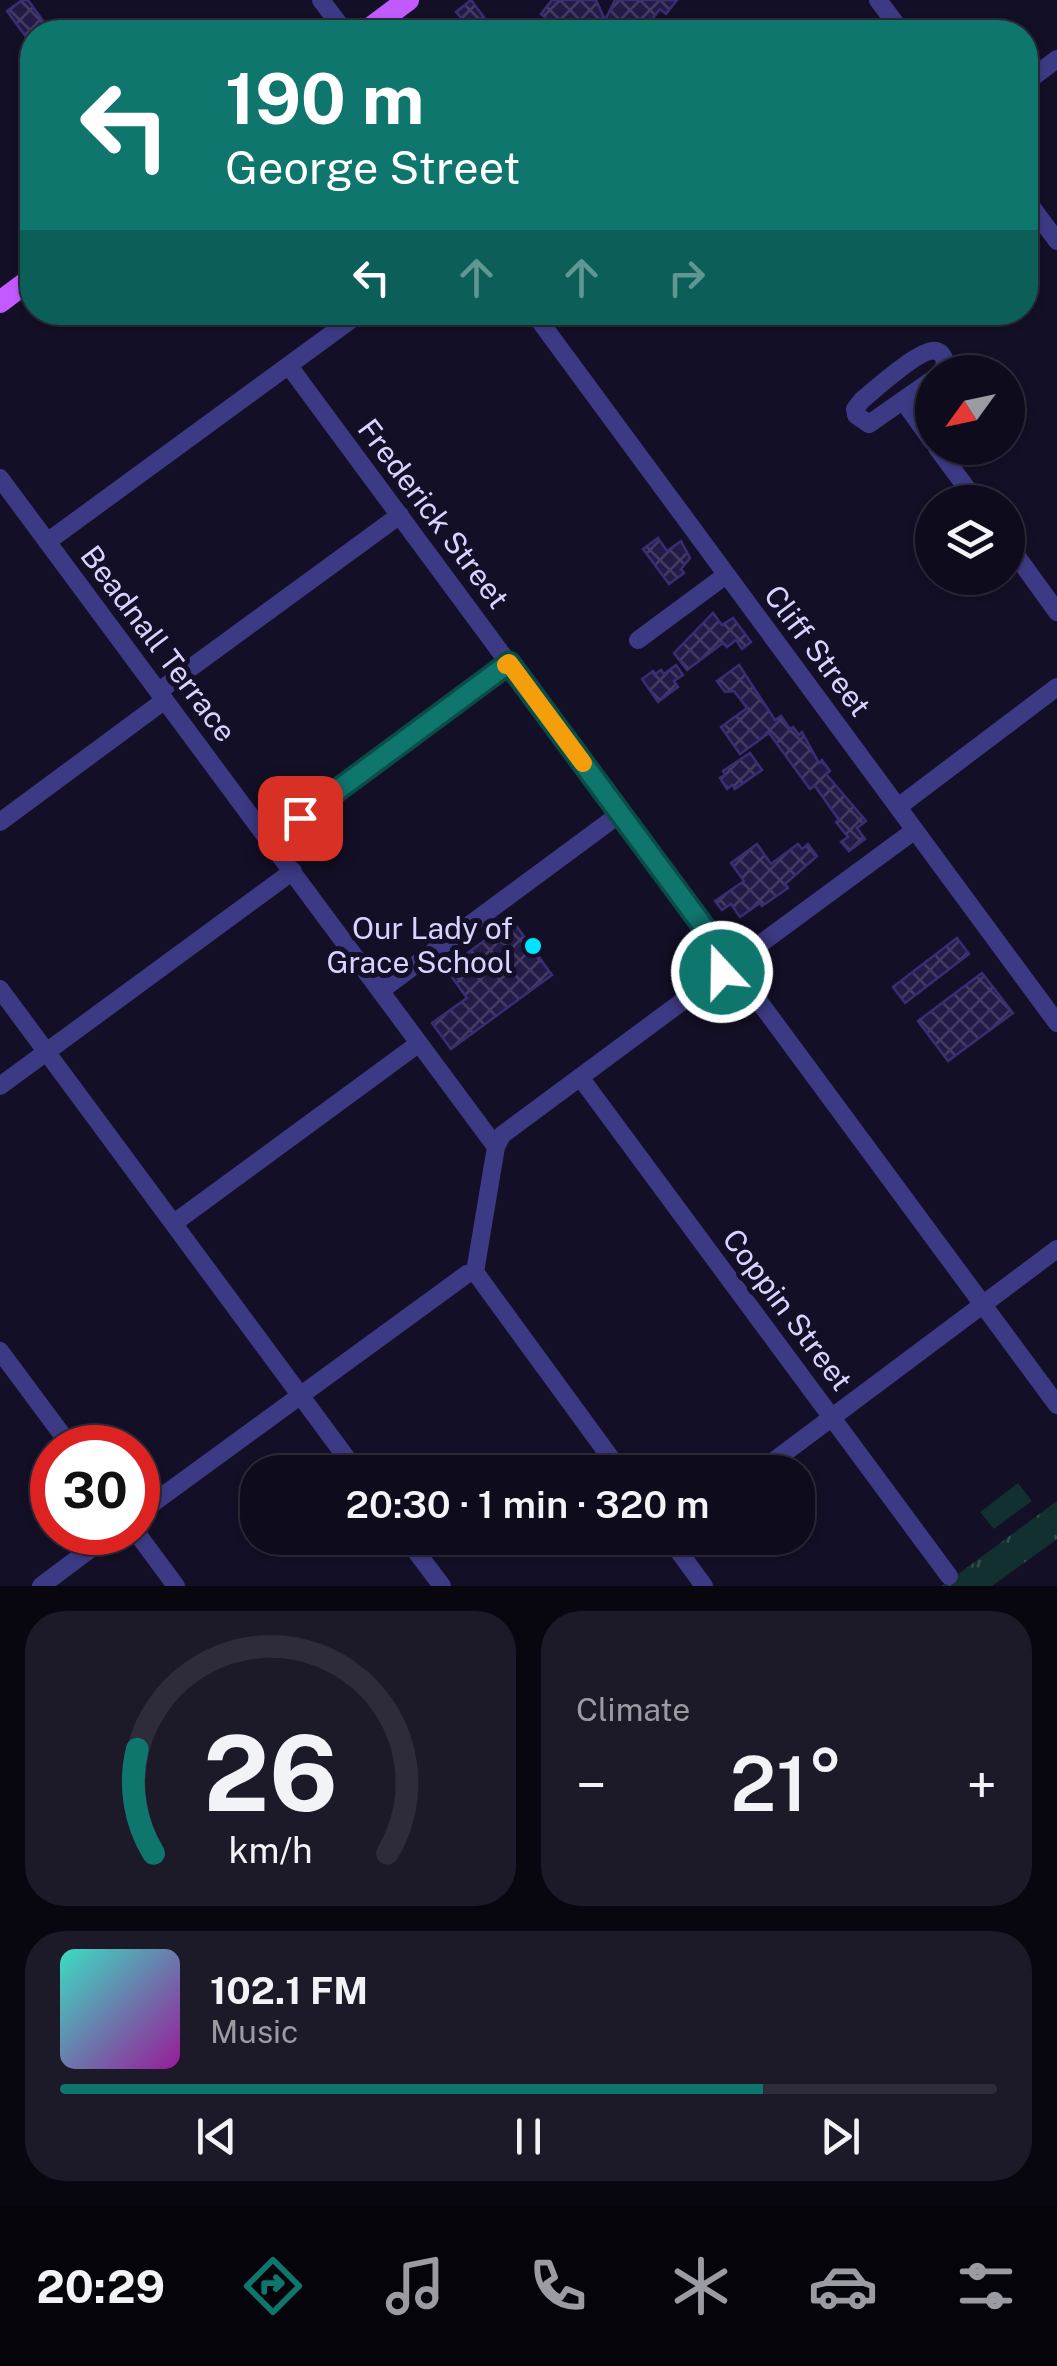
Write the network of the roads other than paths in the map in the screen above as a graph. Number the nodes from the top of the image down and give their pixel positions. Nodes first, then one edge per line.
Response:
1 (408, 0) edge
2 (382, 20) edge
3 (1038, 215) edge
4 (1057, 241) edge
5 (343, 325) edge
6 (542, 325) edge
7 (915, 361) edge
8 (289, 366) junction
9 (915, 393) edge
10 (904, 402) junction
11 (915, 417) edge
12 (2, 488) edge
13 (400, 515) junction
14 (47, 542) junction
15 (1025, 568) edge
16 (726, 576) junction
17 (1057, 612) edge
18 (638, 640) dead end
19 (509, 663) junction
20 (1057, 687) edge
21 (162, 696) junction
22 (898, 807) junction
23 (620, 813) junction
24 (0, 822) edge
25 (915, 830) junction
26 (270, 840) junction
27 (293, 871) junction
28 (732, 966) junction
29 (0, 989) edge
30 (380, 991) junction
31 (1057, 1023) edge
32 (418, 1044) junction
33 (46, 1052) junction
34 (580, 1077) junction
35 (0, 1086) edge
36 (499, 1141) junction
37 (174, 1223) junction
38 (1057, 1249) edge
39 (475, 1272) junction
40 (982, 1304) junction
41 (1, 1354) edge
42 (299, 1395) junction
43 (1057, 1405) edge
44 (832, 1418) junction
45 (55, 1425) edge
46 (344, 1455) edge
47 (609, 1455) edge
48 (782, 1455) edge
49 (160, 1498) edge
50 (82, 1555) edge
51 (153, 1555) edge
52 (419, 1555) edge
53 (682, 1555) edge
54 (949, 1576) dead end
55 (41, 1586) edge
56 (176, 1586) edge
57 (442, 1586) edge
58 (704, 1586) edge

1 - 2 main road
3 - 4 street
5 - 8 street
6 - 16 street, Cliff Street
7 - 10 street
8 - 13 street, Frederick Street
8 - 14 street
9 - 10 street
10 - 11 street
12 - 14 street, Beadnall Terrace
13 - 19 street, Frederick Street
13 - 21 street
14 - 21 street, Beadnall Terrace
15 - 17 street
16 - 18 street
16 - 22 street, Cliff Street
19 - 23 street, Frederick Street
19 - 26 street
20 - 22 street
21 - 24 street
21 - 26 street, Beadnall Terrace
22 - 25 street, Cliff Street
23 - 28 street, Frederick Street
23 - 30 street
25 - 28 street
25 - 31 street, Cliff Street
26 - 27 street, Beadnall Terrace
27 - 30 street, Beadnall Terrace
27 - 33 street
28 - 34 street
28 - 40 street, Frederick Street
29 - 33 street
30 - 32 street, Beadnall Terrace
32 - 36 street, Beadnall Terrace
32 - 37 street
33 - 35 street
33 - 37 street
34 - 36 street
34 - 44 street, Coppin Street
36 - 39 street
37 - 42 street
38 - 40 street
39 - 42 street
39 - 47 street
40 - 43 street, Frederick Street
40 - 44 street
41 - 45 street
42 - 46 street
42 - 49 street
44 - 48 street
44 - 54 street, Coppin Street
50 - 55 street
51 - 56 street
52 - 57 street
53 - 58 street

